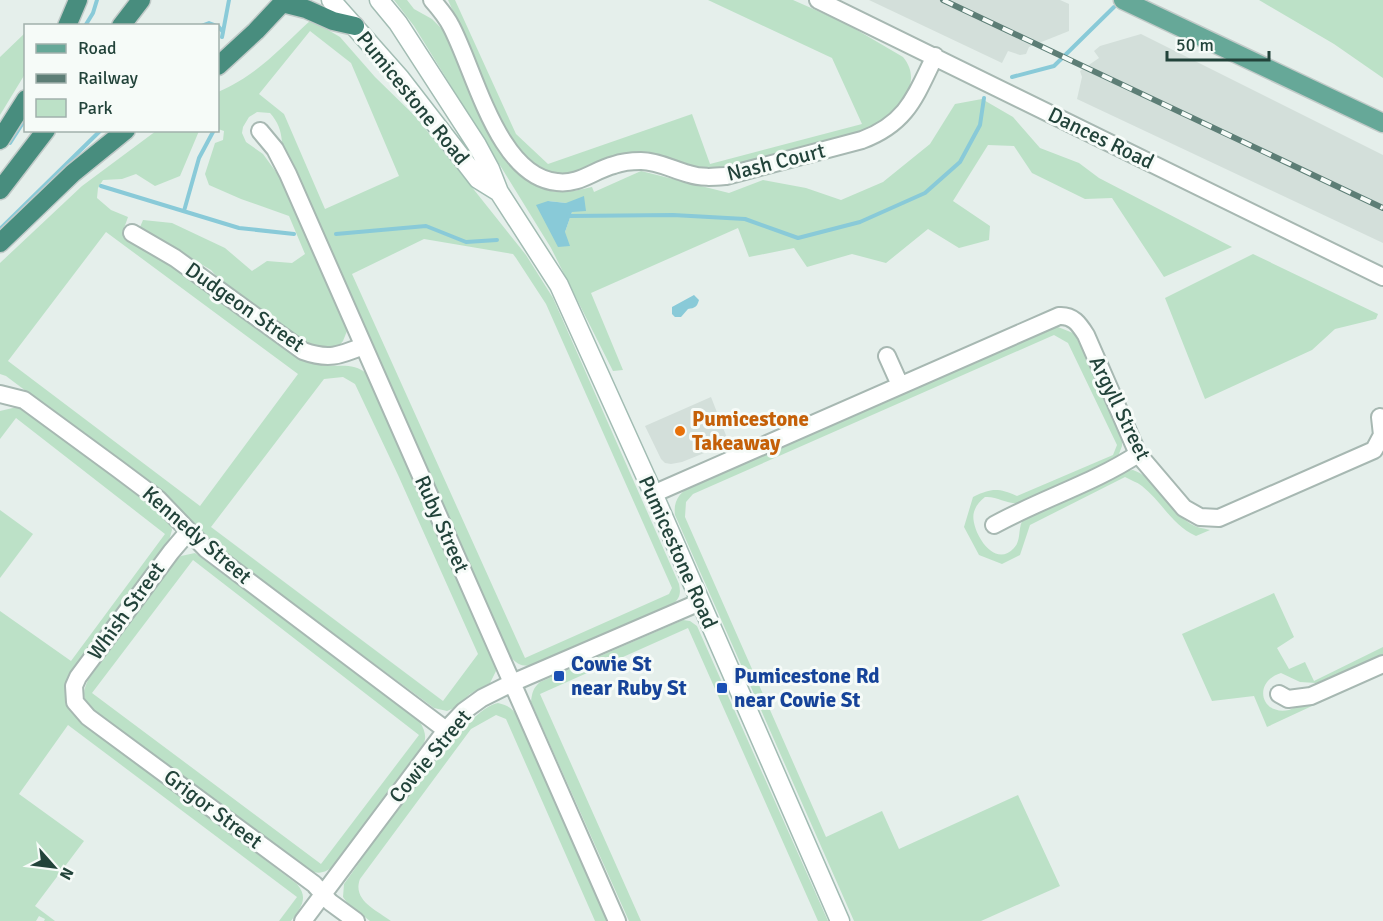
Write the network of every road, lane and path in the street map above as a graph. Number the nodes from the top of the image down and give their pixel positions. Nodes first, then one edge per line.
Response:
1 (78, 0) edge
2 (141, 0) edge
3 (331, 0) edge
4 (380, 0) edge
5 (432, 0) edge
6 (818, 0) edge
7 (1125, 1) edge
8 (284, 2) edge
9 (68, 24) edge
10 (123, 24) edge
11 (356, 26) junction
12 (935, 57) junction
13 (219, 65) edge
14 (24, 102) edge
15 (1383, 123) edge
16 (260, 130) dead end
17 (31, 132) edge
18 (44, 132) edge
19 (124, 132) edge
20 (0, 140) edge
21 (0, 173) edge
22 (0, 190) edge
23 (499, 192) junction
24 (132, 233) dead end
25 (0, 243) edge
26 (1383, 277) edge
27 (363, 346) junction
28 (887, 356) dead end
29 (900, 385) junction
30 (0, 394) edge
31 (1380, 417) dead end
32 (1378, 451) edge
33 (1138, 454) junction
34 (653, 494) junction
35 (994, 525) dead end
36 (188, 532) junction
37 (700, 602) junction
38 (1383, 663) edge
39 (512, 683) junction
40 (1279, 694) dead end
41 (73, 696) joint
42 (446, 730) junction
43 (323, 894) junction
44 (303, 921) edge
45 (356, 921) edge
46 (617, 921) edge
47 (840, 921) edge

1 - 9 highway
2 - 10 highway
3 - 11 main road, Pumicestone Road
4 - 23 main road, Pumicestone Road
5 - 12 street, Nash Court
6 - 12 street, Dances Road
7 - 15 main road
8 - 11 highway
8 - 13 highway
11 - 23 main road, Pumicestone Road
12 - 26 street, Dances Road
14 - 20 highway
16 - 27 street, Ruby Street
17 - 21 highway
18 - 22 highway
19 - 25 highway
23 - 34 main road, Pumicestone Road
24 - 27 street, Dudgeon Street
27 - 39 street, Ruby Street
28 - 29 street
29 - 33 street, Argyll Street
29 - 34 street, Argyll Street
30 - 36 street, Kennedy Street
31 - 32 street, Argyll Street
32 - 33 street, Argyll Street
33 - 35 street
34 - 37 main road, Pumicestone Road
36 - 41 street, Whish Street
36 - 42 street, Kennedy Street
37 - 39 street, Cowie Street
37 - 47 main road, Pumicestone Road
38 - 40 street
39 - 42 street, Cowie Street
39 - 46 street, Ruby Street
41 - 43 street, Grigor Street
42 - 43 street, Cowie Street
43 - 44 street, Cowie Street
43 - 45 street, Grigor Street

